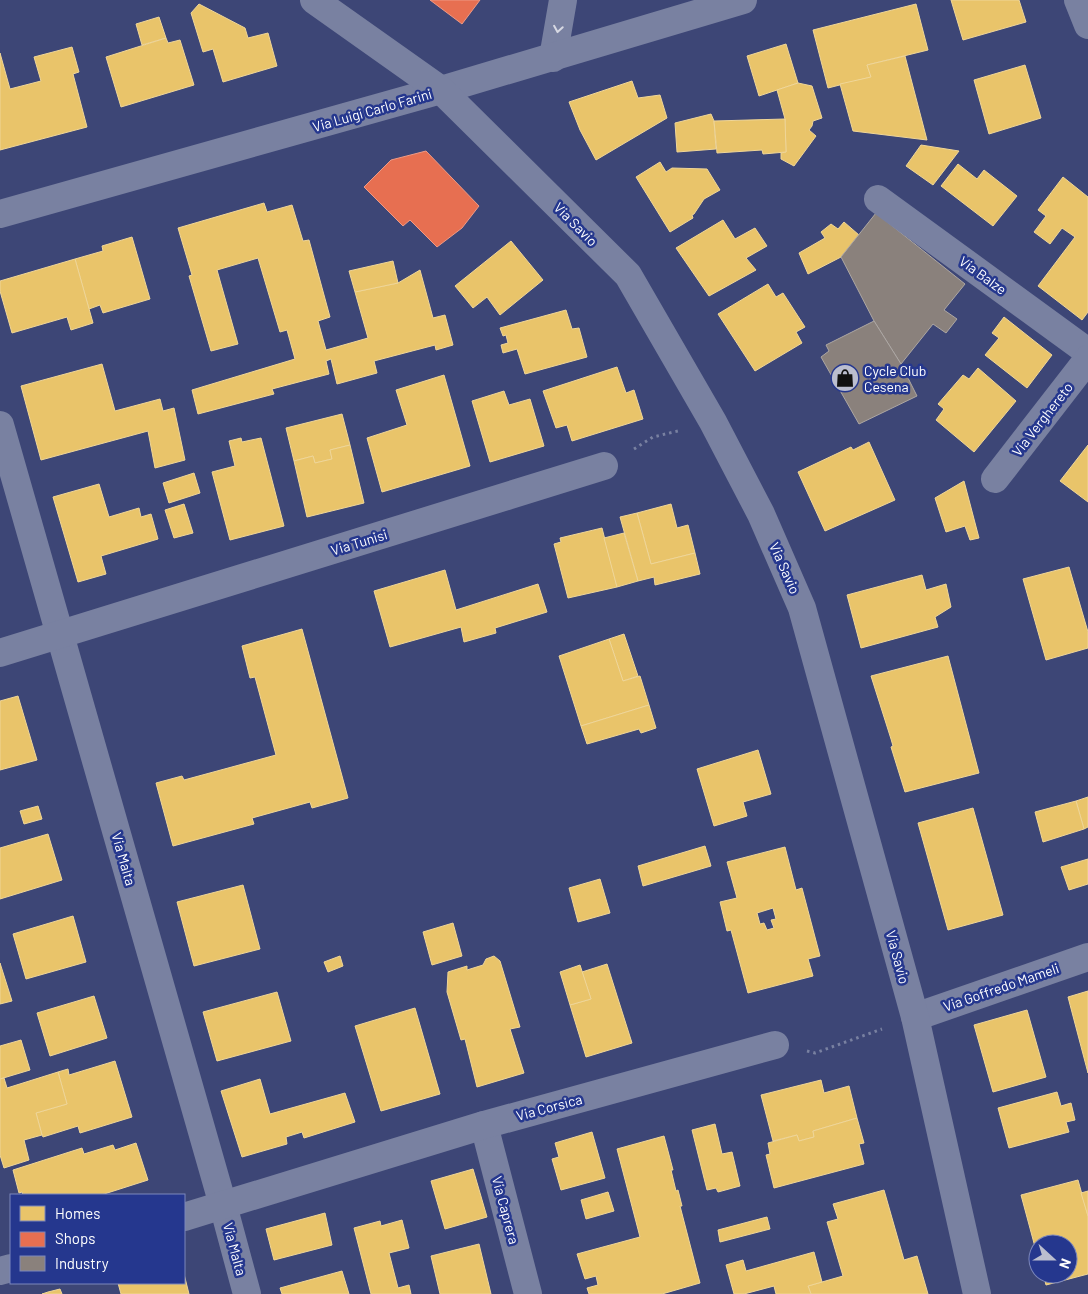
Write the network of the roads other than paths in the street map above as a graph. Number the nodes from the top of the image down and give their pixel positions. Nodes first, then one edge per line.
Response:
1 (314, 0) edge
2 (563, 0) edge
3 (743, 0) edge
4 (1078, 0) edge
5 (1088, 26) edge
6 (553, 58) junction
7 (441, 90) junction
8 (878, 198) dead end
9 (0, 214) edge
10 (1088, 352) edge
11 (1088, 358) edge
12 (0, 425) edge
13 (604, 466) road end
14 (996, 479) dead end
15 (60, 635) junction
16 (0, 653) edge
17 (1088, 957) edge
18 (915, 1017) junction
19 (775, 1045) road end
20 (484, 1125) junction
21 (223, 1205) junction
22 (185, 1217) edge
23 (247, 1294) edge
24 (528, 1294) edge
25 (977, 1294) edge

1 - 7 street, Via Savio
2 -> 6 street
3 - 6 street, Via Luigi Carlo Farini
4 - 5 street
6 - 7 street, Via Luigi Carlo Farini
7 - 9 street, Via Luigi Carlo Farini
7 - 18 street, Via Savio
8 - 10 street, Via Balze
11 - 14 street, Via Verghereto
12 - 15 street, Via Malta
13 - 15 street, Via Tunisi
15 - 16 street, Via Tunisi
15 - 21 street, Via Malta
17 - 18 street, Via Goffredo Mameli
18 - 25 street, Via Savio
19 - 20 street, Via Corsica
20 - 21 street, Via Corsica
20 - 24 street, Via Caprera
21 - 22 street, Via Corsica
21 - 23 street, Via Malta

